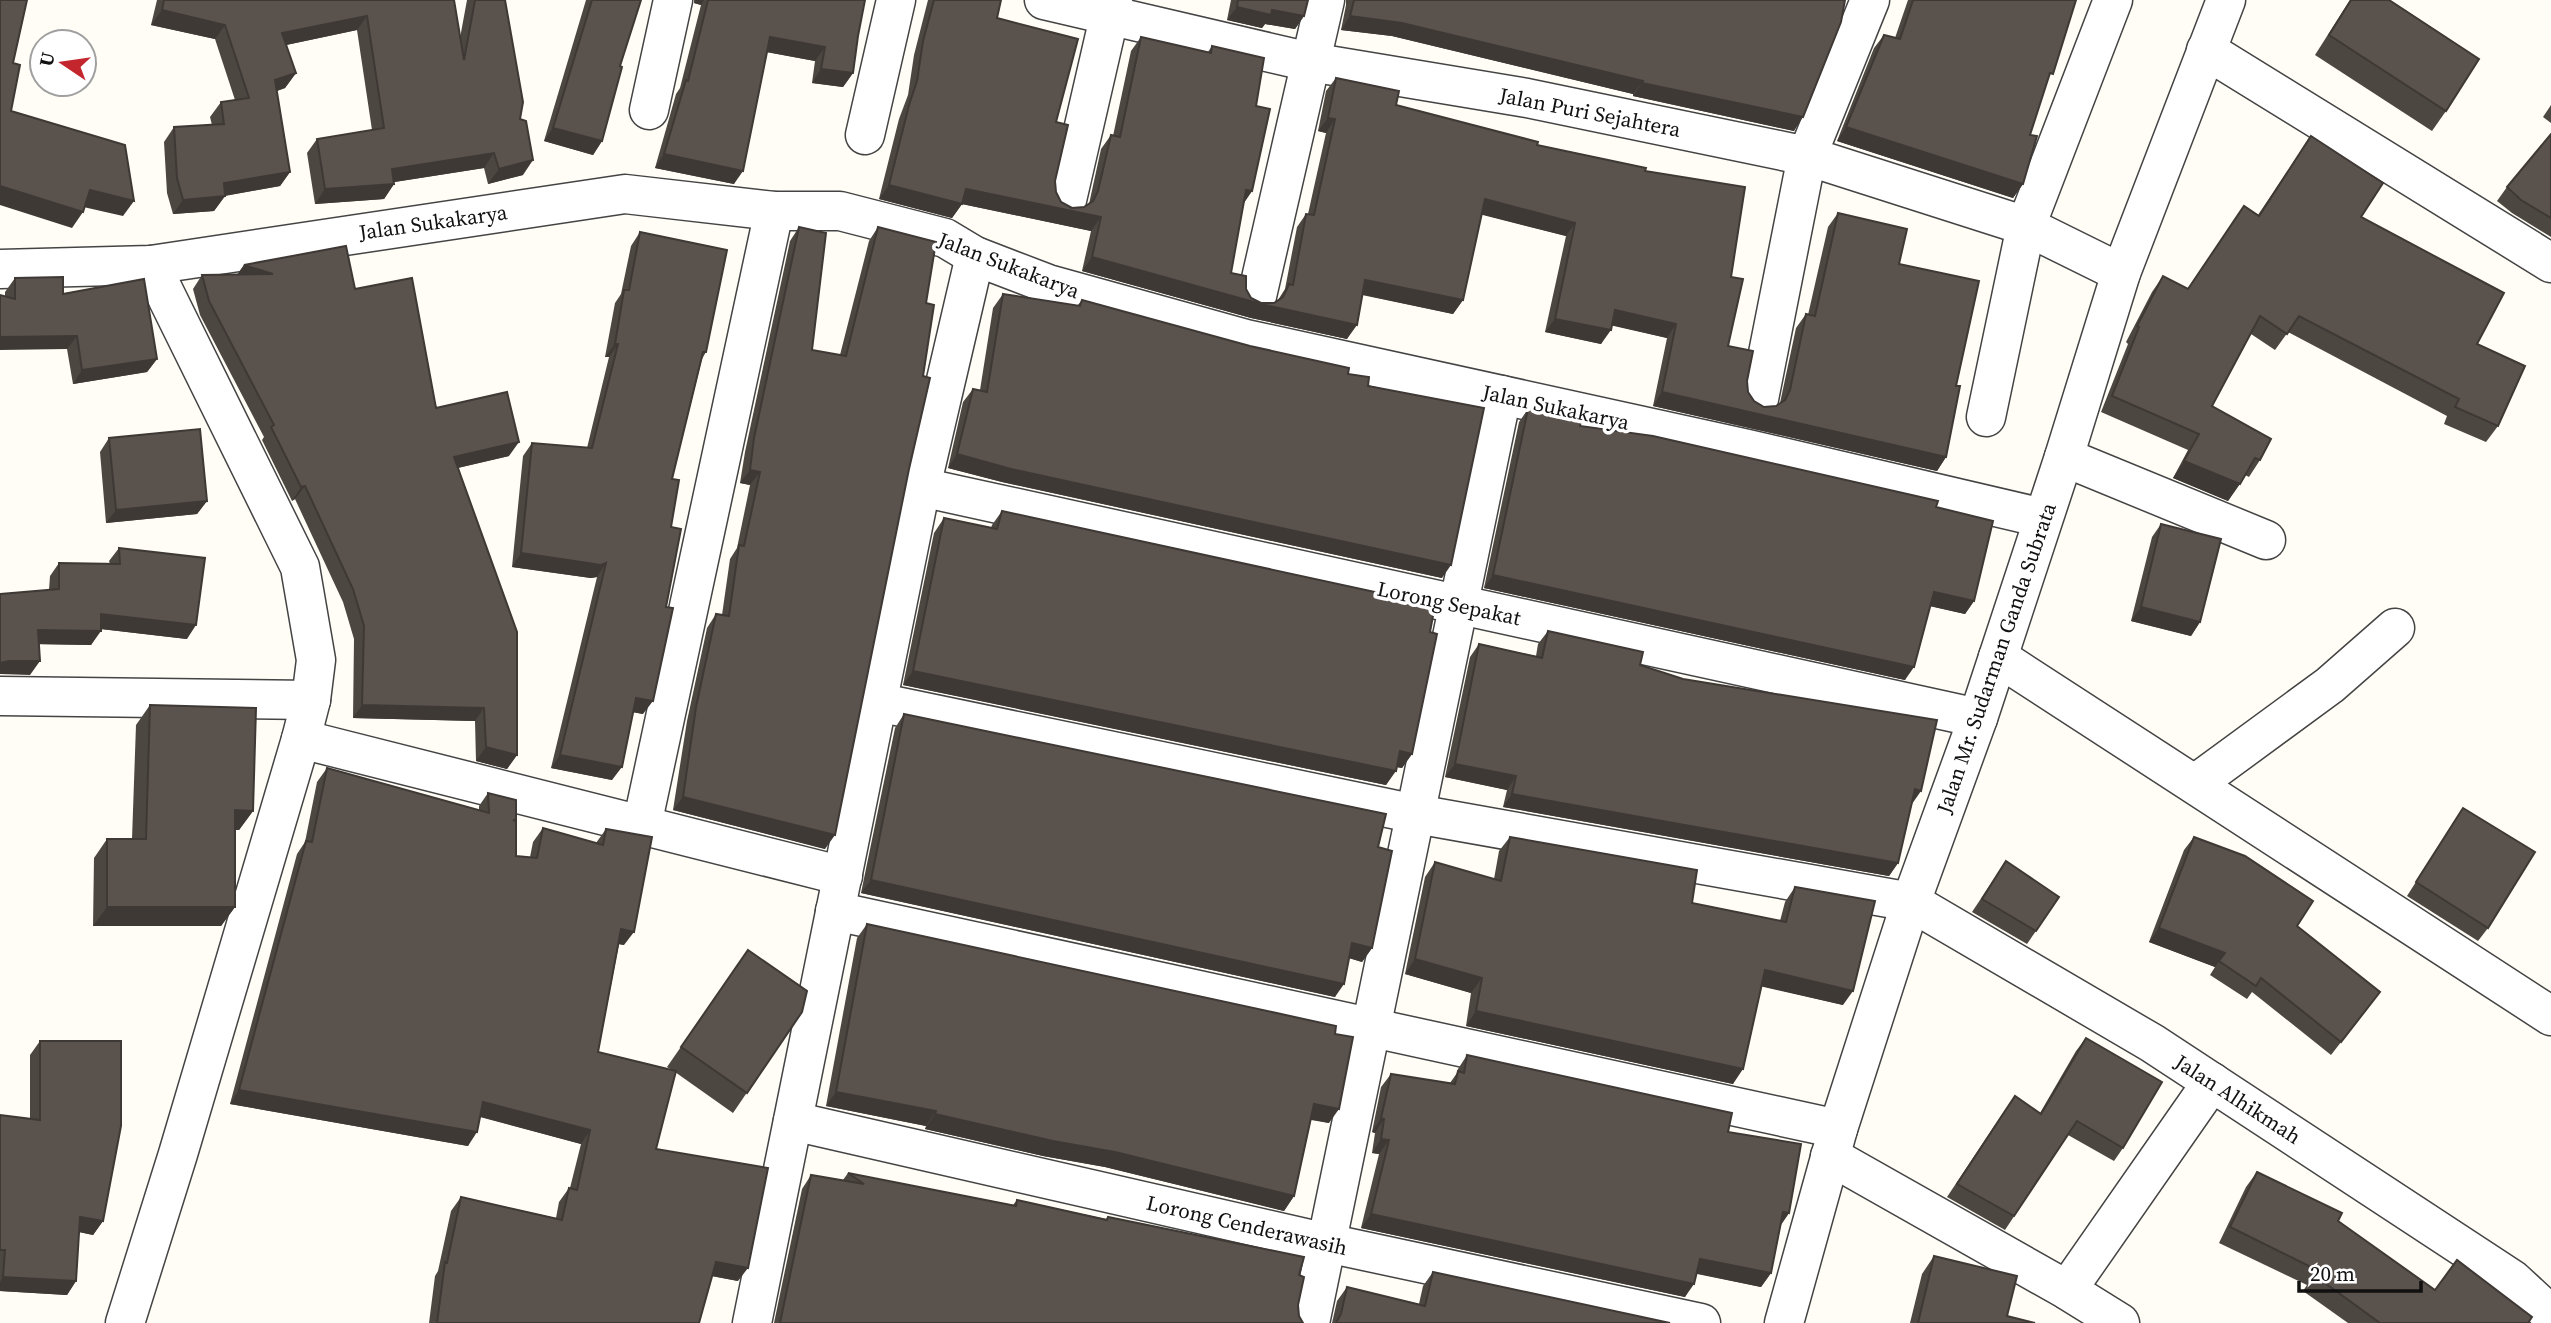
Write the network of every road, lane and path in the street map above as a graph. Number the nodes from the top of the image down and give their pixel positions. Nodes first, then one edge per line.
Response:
1 (673, 0) edge
2 (896, 0) edge
3 (1044, 0) edge
4 (1325, 0) edge
5 (1870, 0) edge
6 (2113, 0) edge
7 (2226, 0) edge
8 (1112, 8) edge
9 (2206, 50) junction
10 (1310, 62) junction
11 (649, 110) dead end
12 (864, 135) dead end
13 (1807, 156) junction
14 (1067, 200) dead end
15 (774, 211) junction
16 (2026, 226) junction
17 (975, 256) junction
18 (2551, 263) edge
19 (151, 264) junction
20 (0, 269) edge
21 (2121, 273) junction
22 (1257, 296) dead end
23 (1502, 396) junction
24 (1759, 399) dead end
25 (1986, 417) dead end
26 (2064, 457) junction
27 (921, 487) junction
28 (2043, 518) junction
29 (2266, 540) dead end
30 (1459, 606) junction
31 (2395, 628) dead end
32 (1998, 657) junction
33 (0, 696) edge
34 (311, 700) junction
35 (877, 702) junction
36 (1978, 718) junction
37 (301, 739) junction
38 (2195, 784) junction
39 (1416, 814) junction
40 (642, 825) junction
41 (839, 893) junction
42 (1911, 902) junction
43 (2551, 1016) edge
44 (1371, 1029) junction
45 (2212, 1082) junction
46 (793, 1121) junction
47 (1834, 1142) junction
48 (1327, 1244) junction
49 (2067, 1290) junction
50 (2551, 1315) edge
51 (125, 1323) edge
52 (752, 1323) edge
53 (1310, 1323) edge
54 (1702, 1323) edge
55 (1784, 1323) edge
56 (2120, 1323) edge

1 - 11 street
2 - 12 street
3 - 8 street, Jalan Puri Sejahtera
4 - 10 street
5 - 13 street
6 - 16 street
7 - 9 street, Jalan Mr. Sudarman Ganda Subrata
8 - 10 street, Jalan Puri Sejahtera
8 - 14 street
9 - 18 street
9 - 21 street, Jalan Mr. Sudarman Ganda Subrata
10 - 13 street, Jalan Puri Sejahtera
10 - 22 street
13 - 16 street, Jalan Puri Sejahtera
13 - 24 street
15 - 17 street, Jalan Sukakarya
15 - 19 street, Jalan Sukakarya
15 - 40 street
16 - 21 street, Jalan Puri Sejahtera
16 - 25 street
17 - 23 street, Jalan Sukakarya
17 - 27 street
19 - 20 street, Jalan Sukakarya
19 - 34 street
21 - 26 street, Jalan Mr. Sudarman Ganda Subrata
23 - 28 street, Jalan Sukakarya
23 - 30 street
26 - 28 street, Jalan Mr. Sudarman Ganda Subrata
26 - 29 street
27 - 30 street, Lorong Sepakat
27 - 35 street
28 - 32 street, Jalan Mr. Sudarman Ganda Subrata
30 - 36 street, Lorong Sepakat
30 - 39 street
31 - 38 street
32 - 36 street, Jalan Mr. Sudarman Ganda Subrata
32 - 38 street
33 - 34 street
34 - 37 street
35 - 39 street
35 - 41 street
36 - 42 street, Jalan Mr. Sudarman Ganda Subrata
37 - 40 street
37 - 51 street
38 - 43 street
39 - 42 street
39 - 44 street
40 - 41 street
41 - 44 street
41 - 46 street
42 - 45 street, Jalan Alhikmah
42 - 47 street, Jalan Mr. Sudarman Ganda Subrata
44 - 47 street
44 - 48 street
45 - 49 street
45 - 50 street, Jalan Alhikmah
46 - 48 street, Lorong Cenderawasih
46 - 52 street
47 - 49 street
47 - 55 street, Jalan Mr. Sudarman Ganda Subrata
48 - 53 street
48 - 54 street, Lorong Cenderawasih
49 - 56 street

